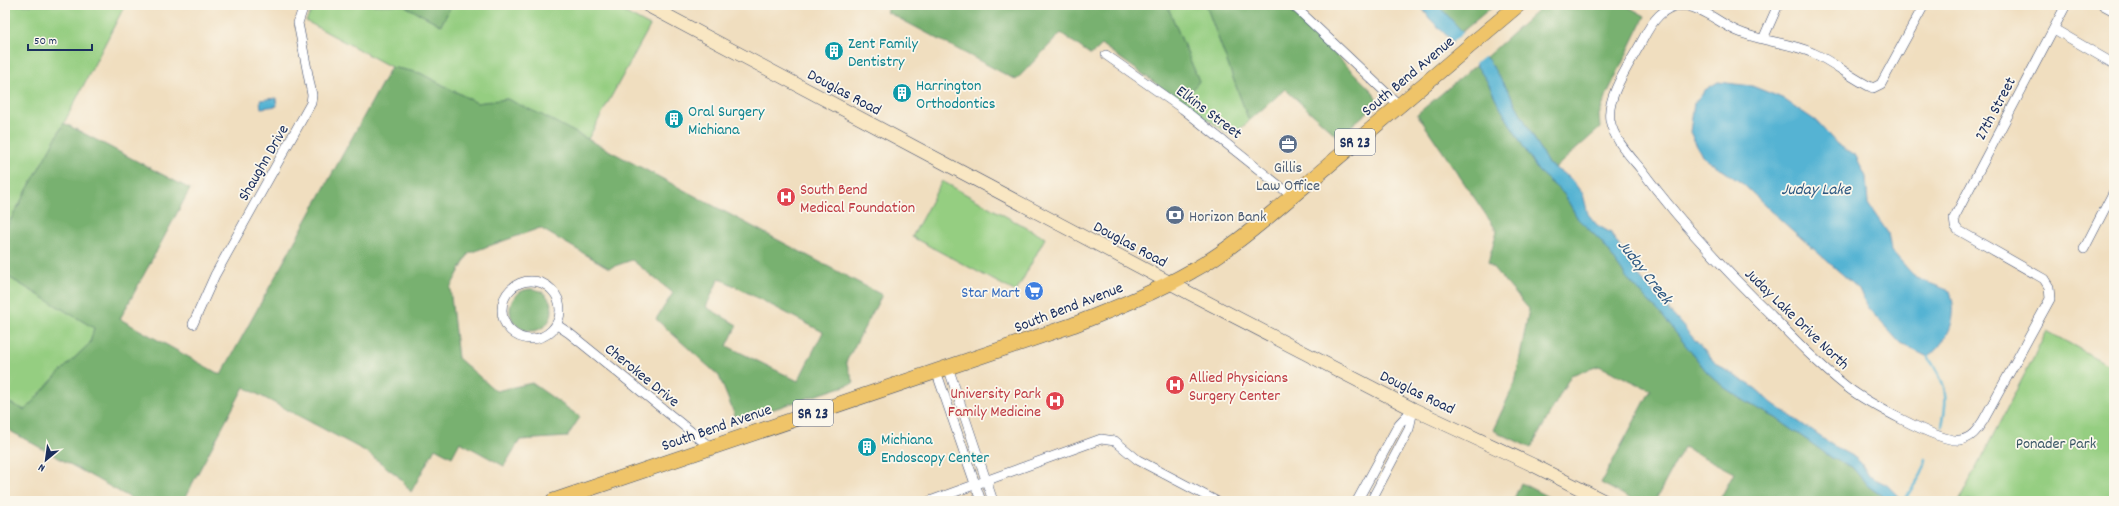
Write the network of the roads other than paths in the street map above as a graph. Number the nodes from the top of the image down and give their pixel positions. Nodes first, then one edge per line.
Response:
1 (304, 5) edge
2 (647, 5) edge
3 (1293, 5) edge
4 (1518, 5) edge
5 (1778, 5) edge
6 (1924, 5) edge
7 (2066, 5) edge
8 (2103, 5) edge
9 (2114, 11) edge
10 (2054, 29) junction
11 (1763, 39) junction
12 (1106, 55) dead end
13 (2114, 64) edge
14 (1399, 105) junction
15 (2114, 191) edge
16 (1292, 196) junction
17 (2084, 250) dead end
18 (1170, 283) junction
19 (2047, 283) joint
20 (193, 324) dead end
21 (557, 325) junction
22 (942, 369) junction
23 (1413, 408) junction
24 (710, 448) junction
25 (1373, 473) junction
26 (1383, 478) junction
27 (986, 481) junction
28 (975, 484) junction
29 (553, 501) edge
30 (930, 501) edge
31 (981, 501) edge
32 (993, 501) edge
33 (1216, 501) edge
34 (1357, 501) edge
35 (1371, 501) edge
36 (1604, 501) edge

1 - 20 street, Shaughn Drive
2 - 18 street, Douglas Road
3 - 14 street
4 - 14 main road, South Bend Avenue / SR 23
5 - 11 street
6 - 11 street
7 - 10 street, 27th Street
8 - 9 street
10 - 13 street
10 - 19 street, 27th Street
11 - 19 street, Juday Lake Drive North
12 - 16 street, Elkins Street
14 - 16 main road, South Bend Avenue / SR 23
15 - 17 street
16 - 18 main road, South Bend Avenue / SR 23
18 - 22 main road, South Bend Avenue / SR 23
18 - 23 street, Douglas Road
21 - 21 street
21 - 24 street, Cherokee Drive
22 - 24 main road, South Bend Avenue / SR 23
22 - 27 street
22 - 28 street
23 - 25 street
23 - 26 street
23 - 36 street, Douglas Road
24 - 29 main road, South Bend Avenue / SR 23
25 - 26 street
25 - 34 street
26 - 35 street
27 - 28 street
27 - 32 street
27 - 33 street
28 - 30 street
28 - 31 street

